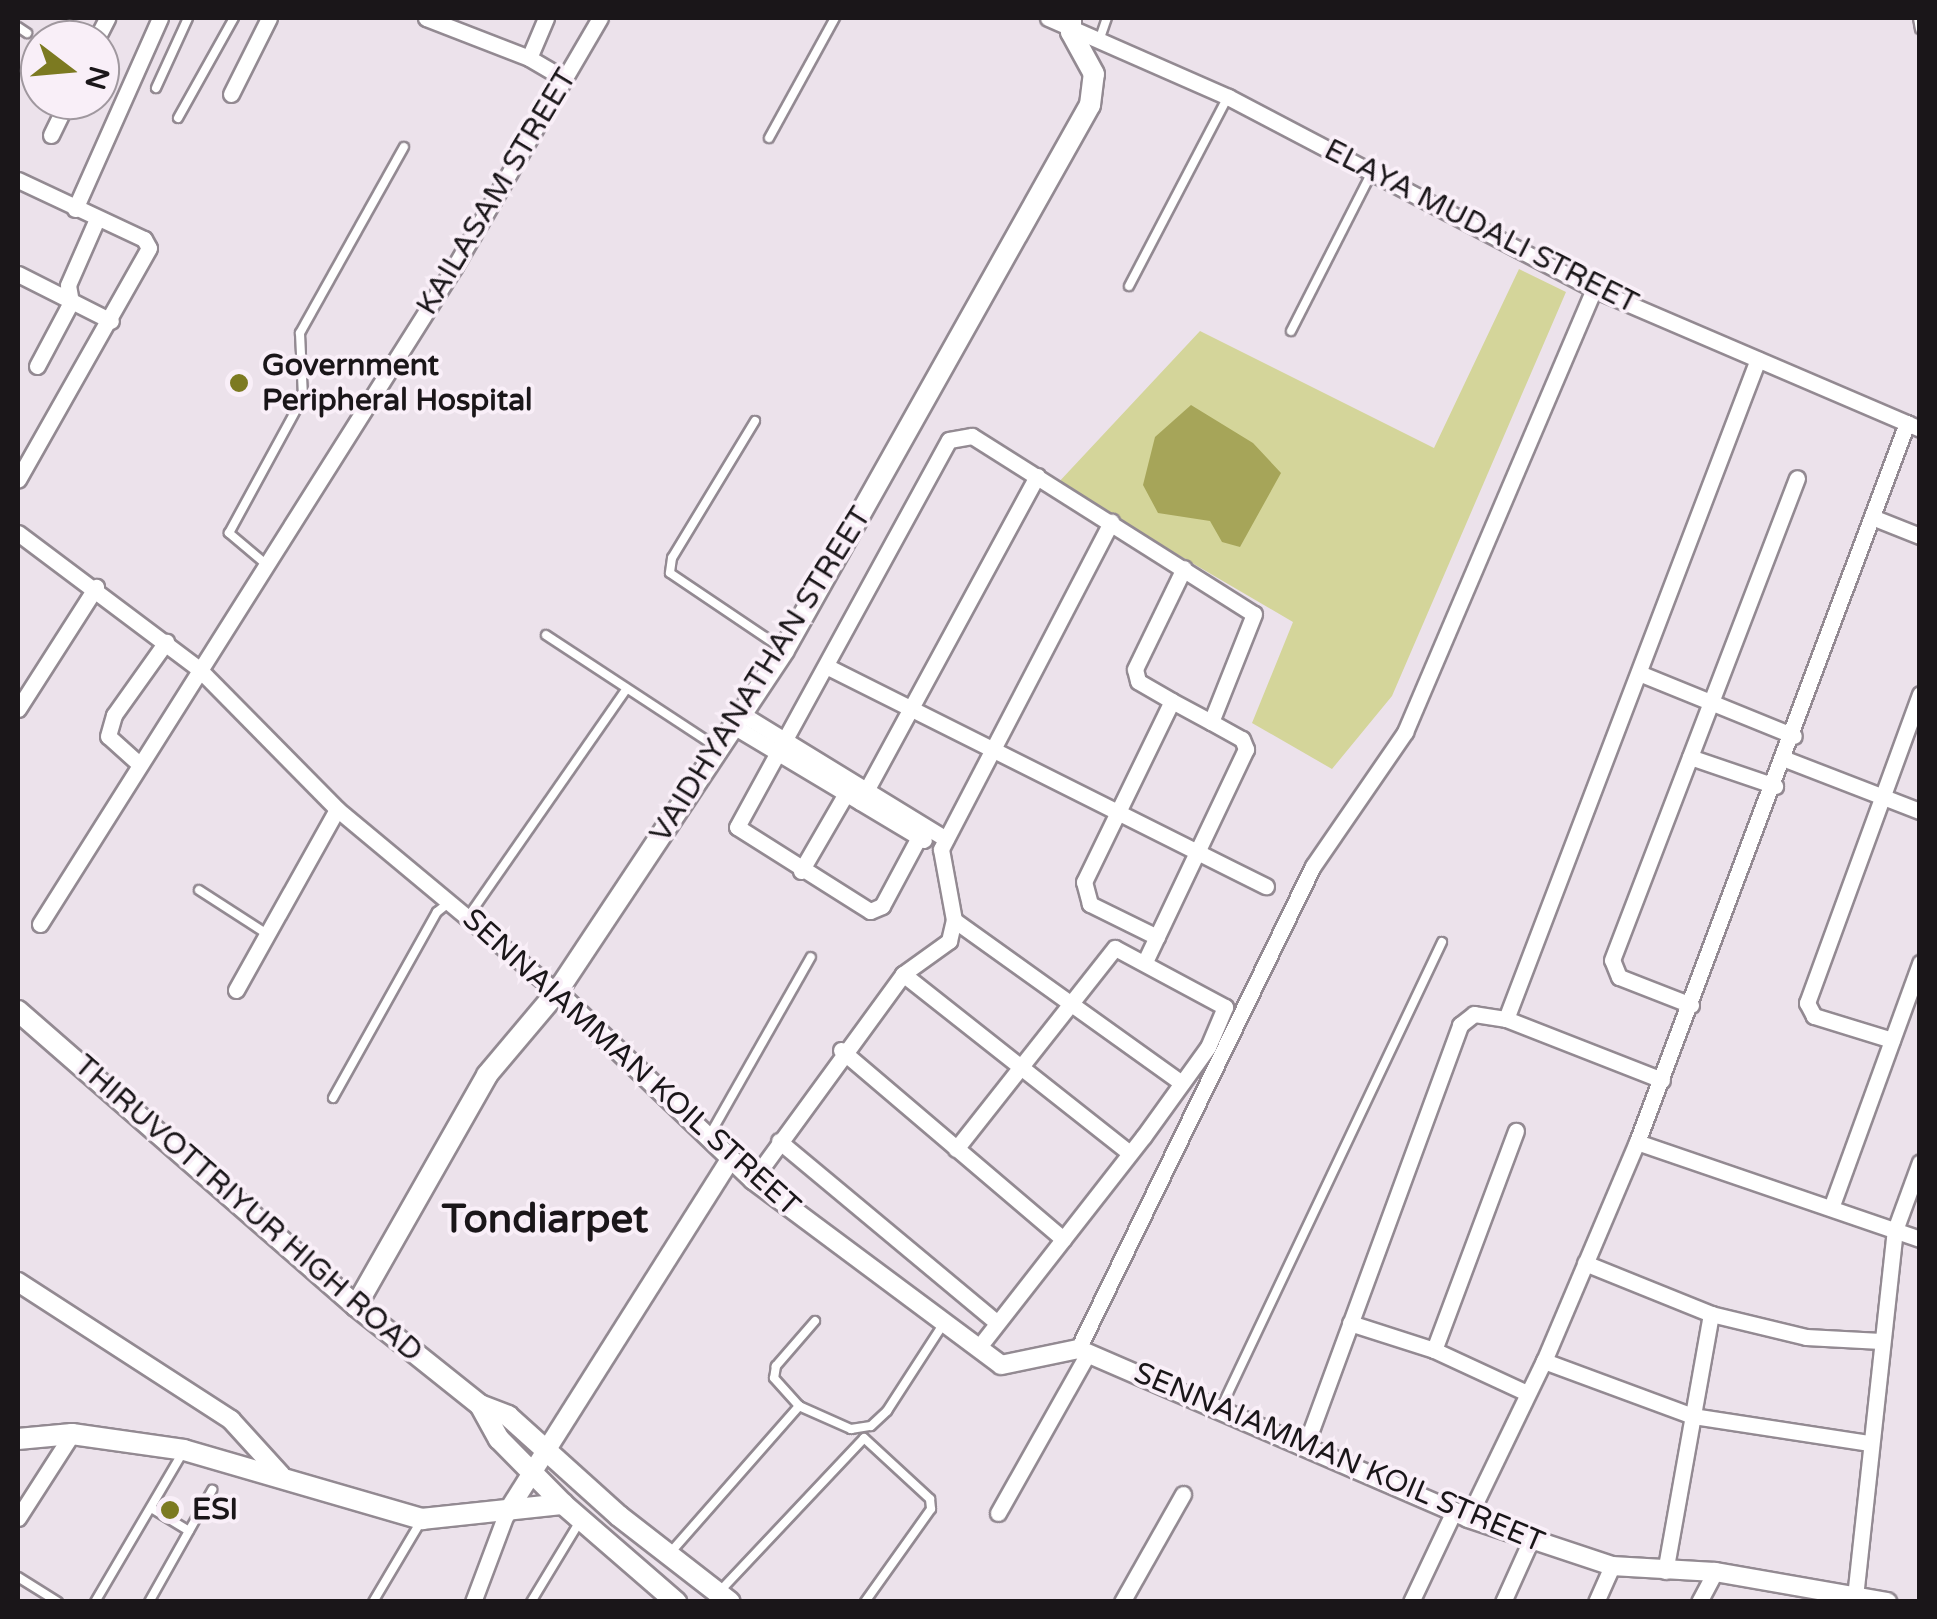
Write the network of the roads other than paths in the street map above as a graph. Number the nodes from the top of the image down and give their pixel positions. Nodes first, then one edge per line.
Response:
1 (160, 18) edge
2 (188, 18) edge
3 (234, 18) edge
4 (270, 18) edge
5 (426, 18) edge
6 (546, 18) edge
7 (600, 18) edge
8 (835, 18) edge
9 (1048, 18) edge
10 (1107, 18) edge
11 (1918, 18) edge
12 (1072, 22) edge
13 (1920, 29) edge
14 (1100, 38) junction
15 (530, 58) junction
16 (565, 79) junction
17 (156, 88) dead end
18 (230, 94) dead end
19 (1228, 97) junction
20 (178, 118) dead end
21 (59, 120) edge
22 (51, 136) dead end
23 (769, 138) dead end
24 (404, 146) dead end
25 (1372, 172) junction
26 (18, 180) edge
27 (75, 209) junction
28 (97, 219) junction
29 (18, 274) edge
30 (1129, 286) dead end
31 (1594, 289) junction
32 (71, 302) junction
33 (111, 321) junction
34 (1291, 331) dead end
35 (1758, 359) junction
36 (38, 366) dead end
37 (755, 421) dead end
38 (1913, 426) edge
39 (1037, 476) junction
40 (1797, 478) dead end
41 (18, 480) edge
42 (1872, 518) junction
43 (1111, 522) junction
44 (18, 534) edge
45 (1920, 536) edge
46 (268, 565) junction
47 (1184, 568) junction
48 (96, 586) junction
49 (546, 634) dead end
50 (166, 642) junction
51 (784, 650) junction
52 (826, 666) junction
53 (199, 669) junction
54 (1638, 673) junction
55 (626, 690) junction
56 (1920, 694) edge
57 (1172, 701) junction
58 (1712, 702) junction
59 (911, 708) junction
60 (18, 709) edge
61 (738, 720) junction
62 (1211, 722) junction
63 (1794, 736) junction
64 (781, 747) junction
65 (990, 747) junction
66 (719, 749) junction
67 (1690, 758) junction
68 (1786, 759) junction
69 (138, 763) junction
70 (1775, 786) junction
71 (857, 796) junction
72 (1882, 796) junction
73 (338, 809) junction
74 (1117, 810) junction
75 (1920, 811) edge
76 (919, 837) junction
77 (943, 844) junction
78 (1197, 852) junction
79 (802, 871) junction
80 (1266, 886) dead end
81 (199, 890) dead end
82 (450, 902) junction
83 (468, 917) junction
84 (954, 920) junction
85 (40, 924) dead end
86 (267, 934) junction
87 (1157, 937) junction
88 (1442, 942) dead end
89 (811, 957) dead end
90 (1146, 960) junction
91 (1920, 962) edge
92 (903, 974) junction
93 (236, 990) dead end
94 (557, 992) junction
95 (1074, 1002) junction
96 (1691, 1004) junction
97 (18, 1010) edge
98 (1506, 1019) junction
99 (1892, 1040) junction
100 (842, 1050) junction
101 (1020, 1068) junction
102 (1662, 1080) junction
103 (1182, 1084) junction
104 (333, 1098) dead end
105 (1516, 1131) dead end
106 (708, 1138) junction
107 (779, 1142) junction
108 (1638, 1142) junction
109 (956, 1149) junction
110 (1130, 1154) junction
111 (730, 1158) junction
112 (1920, 1162) edge
113 (753, 1180) junction
114 (1831, 1208) junction
115 (1895, 1230) junction
116 (1063, 1239) junction
117 (1920, 1239) edge
118 (1585, 1264) junction
119 (18, 1282) edge
120 (356, 1306) junction
121 (1711, 1314) junction
122 (815, 1322) dead end
123 (944, 1322) junction
124 (996, 1322) junction
125 (1350, 1324) junction
126 (1881, 1341) junction
127 (978, 1348) junction
128 (1434, 1350) junction
129 (1083, 1351) junction
130 (1544, 1361) junction
131 (1525, 1392) junction
132 (480, 1405) junction
133 (799, 1406) junction
134 (1220, 1410) junction
135 (1693, 1416) junction
136 (72, 1434) junction
137 (18, 1440) edge
138 (1869, 1443) junction
139 (1305, 1446) junction
140 (544, 1448) junction
141 (184, 1450) junction
142 (530, 1470) junction
143 (281, 1475) junction
144 (212, 1490) dead end
145 (1183, 1494) dead end
146 (564, 1504) junction
147 (153, 1509) junction
148 (998, 1513) dead end
149 (506, 1514) junction
150 (1461, 1514) junction
151 (18, 1518) edge
152 (422, 1519) junction
153 (580, 1521) junction
154 (190, 1531) junction
155 (1531, 1540) junction
156 (668, 1555) junction
157 (1612, 1566) junction
158 (1665, 1571) junction
159 (1714, 1572) junction
160 (18, 1577) edge
161 (724, 1597) edge
162 (1870, 1600) edge
163 (58, 1602) edge
164 (96, 1602) edge
165 (149, 1602) edge
166 (373, 1602) edge
167 (473, 1602) edge
168 (531, 1602) edge
169 (676, 1602) edge
170 (865, 1602) edge
171 (1122, 1602) edge
172 (1411, 1602) edge
173 (1503, 1602) edge
174 (1596, 1602) edge
175 (1699, 1602) edge

1 - 27 street
2 - 17 lane
3 - 20 lane
4 - 18 street
5 - 15 street
6 - 15 street
7 - 16 street, KAILASAM STREET
8 - 23 lane
9 - 12 street, ELAYA MUDALI STREET
10 - 14 lane
11 - 13 lane
12 - 14 street, ELAYA MUDALI STREET
12 - 51 main road, VAIDHYANATHAN STREET
14 - 19 street, ELAYA MUDALI STREET
15 - 16 street
16 - 46 street, KAILASAM STREET
19 - 25 street, ELAYA MUDALI STREET
19 - 30 lane
21 - 22 street
24 - 46 lane
25 - 31 street, ELAYA MUDALI STREET
25 - 34 lane
26 - 27 street
27 - 28 street
28 - 32 street
28 - 33 street
29 - 32 street
31 - 35 street, ELAYA MUDALI STREET
31 - 129 street
32 - 33 street
32 - 36 street
33 - 41 street
35 - 38 street, ELAYA MUDALI STREET
35 - 54 street
37 - 51 lane
38 - 42 street
39 - 43 street
39 - 52 street
39 - 59 street
40 - 58 street
42 - 45 street
42 - 63 street
43 - 47 street
43 - 65 street
44 - 48 street, SENNAIAMMAN KOIL STREET
46 - 53 street, KAILASAM STREET
47 - 57 street
47 - 62 street
48 - 50 street, SENNAIAMMAN KOIL STREET
48 - 60 street
49 - 55 lane
50 - 53 street, SENNAIAMMAN KOIL STREET
50 - 69 street
51 - 61 main road, VAIDHYANATHAN STREET
52 - 59 street
52 - 64 street
53 - 69 street, KAILASAM STREET
53 - 73 street, SENNAIAMMAN KOIL STREET
54 - 58 street
54 - 98 street
55 - 66 lane
55 - 83 lane
56 - 72 street
57 - 62 street
57 - 74 street
58 - 63 street
58 - 67 street
59 - 65 street
59 - 71 street
61 - 64 street
61 - 66 main road, VAIDHYANATHAN STREET
62 - 78 street
63 - 68 street
64 - 71 street
64 - 79 street
65 - 74 street
65 - 77 street
66 - 94 main road, VAIDHYANATHAN STREET
67 - 70 street
67 - 96 street
68 - 70 street
68 - 72 street
69 - 85 street, KAILASAM STREET
70 - 96 street
71 - 76 street
71 - 77 street
71 - 79 street
72 - 75 street
72 - 99 street
73 - 82 street, SENNAIAMMAN KOIL STREET
73 - 86 street
74 - 78 street
74 - 87 street
76 - 77 street
76 - 79 street
77 - 84 street
78 - 80 street
78 - 87 street
81 - 86 lane
82 - 83 street, SENNAIAMMAN KOIL STREET
82 - 104 lane
83 - 94 street, SENNAIAMMAN KOIL STREET
84 - 92 street
84 - 95 street
86 - 93 street
87 - 90 street
88 - 134 lane
89 - 106 lane
90 - 95 street
90 - 103 street
91 - 99 street
92 - 100 street
92 - 101 street
94 - 106 street, SENNAIAMMAN KOIL STREET
94 - 120 main road, VAIDHYANATHAN STREET
95 - 101 street
95 - 103 street
96 - 102 street
97 - 120 main road, THIRUVOTTRIYUR HIGH ROAD
98 - 102 street
98 - 125 street
99 - 114 street
100 - 107 street
100 - 109 street
101 - 109 street
101 - 110 street
102 - 108 street
103 - 110 street
105 - 128 street
106 - 111 street, SENNAIAMMAN KOIL STREET
107 - 113 street
107 - 124 street
108 - 114 street
108 - 118 street
109 - 116 street
110 - 116 street
111 - 113 street, SENNAIAMMAN KOIL STREET
111 - 140 street
112 - 115 street
113 - 123 street, SENNAIAMMAN KOIL STREET
114 - 115 street
115 - 117 street
115 - 126 street
116 - 124 street
118 - 121 street
118 - 130 street
119 - 143 street
120 - 132 main road, THIRUVOTTRIYUR HIGH ROAD
121 - 126 street
121 - 135 street
122 - 133 lane
123 - 127 street, SENNAIAMMAN KOIL STREET
123 - 133 lane
124 - 127 street
125 - 128 street
125 - 139 street
126 - 138 street
127 - 129 street, SENNAIAMMAN KOIL STREET
128 - 131 street
129 - 134 street, SENNAIAMMAN KOIL STREET
129 - 148 street
130 - 131 street
130 - 135 street
131 - 150 street
132 - 140 main road, THIRUVOTTRIYUR HIGH ROAD
132 - 142 main road, THIRUVOTTRIYUR HIGH ROAD
133 - 156 lane
134 - 139 street, SENNAIAMMAN KOIL STREET
135 - 138 street
135 - 158 street
136 - 137 main road
136 - 141 main road
136 - 151 street
138 - 162 street
139 - 150 street, SENNAIAMMAN KOIL STREET
140 - 142 street
140 - 156 main road, THIRUVOTTRIYUR HIGH ROAD
141 - 143 main road
141 - 147 lane
142 - 146 main road, THIRUVOTTRIYUR HIGH ROAD
142 - 149 street
143 - 152 main road
144 - 154 lane
145 - 171 street
146 - 149 main road
146 - 153 main road, THIRUVOTTRIYUR HIGH ROAD
147 - 154 lane
147 - 164 lane
149 - 152 main road
149 - 167 street
150 - 155 street, SENNAIAMMAN KOIL STREET
150 - 172 street
152 - 166 lane
153 - 168 lane
153 - 169 main road, THIRUVOTTRIYUR HIGH ROAD
154 - 165 lane
155 - 157 street, SENNAIAMMAN KOIL STREET
155 - 173 street
156 - 161 main road, THIRUVOTTRIYUR HIGH ROAD
157 - 158 street, SENNAIAMMAN KOIL STREET
157 - 174 street
158 - 159 street, SENNAIAMMAN KOIL STREET
159 - 162 street, SENNAIAMMAN KOIL STREET
159 - 175 street
160 - 163 lane
161 - 170 lane

